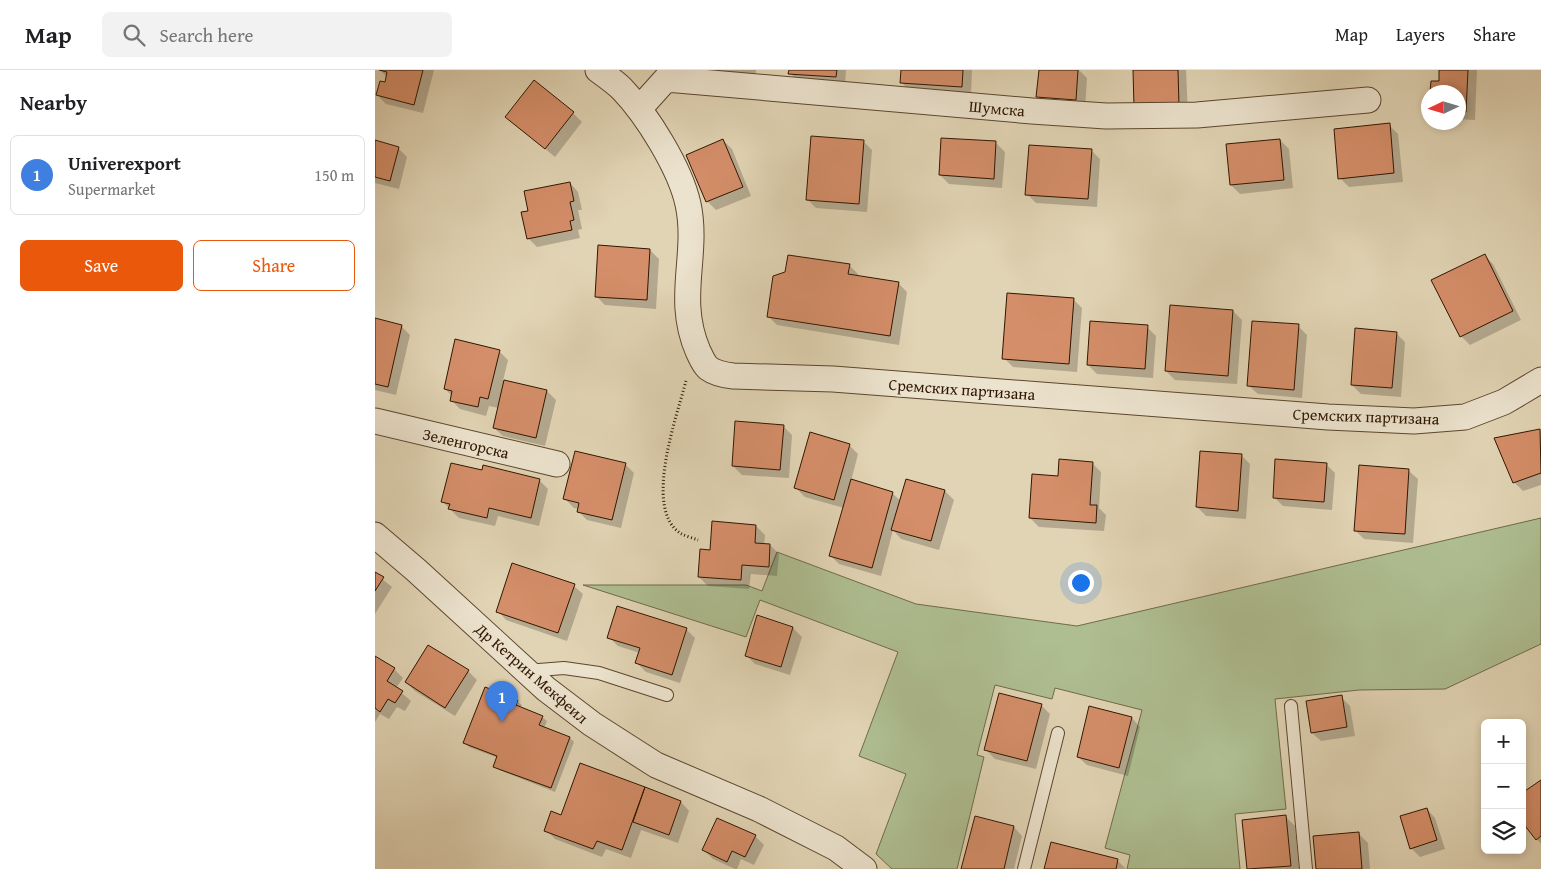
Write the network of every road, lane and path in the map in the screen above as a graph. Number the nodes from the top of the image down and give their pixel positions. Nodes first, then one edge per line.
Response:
1 (598, 70) edge
2 (1368, 100) dead end
3 (639, 109) junction
4 (695, 344) junction
5 (1541, 380) edge
6 (375, 421) edge
7 (557, 464) dead end
8 (375, 535) edge
9 (698, 540) dead end
10 (527, 671) junction
11 (667, 695) dead end
12 (1291, 706) dead end
13 (1058, 733) dead end
14 (864, 869) edge
15 (1024, 869) edge
16 (1306, 869) edge

1 - 3 street, Сремских партизана
2 - 3 street, Шумска
3 - 4 street, Сремских партизана
4 - 5 street, Сремских партизана
4 - 9 path
6 - 7 street, Зеленгорска
8 - 10 street, Др Кетрин Мекфеил
10 - 11 lane
10 - 14 street, Др Кетрин Мекфеил
12 - 16 lane
13 - 15 lane

